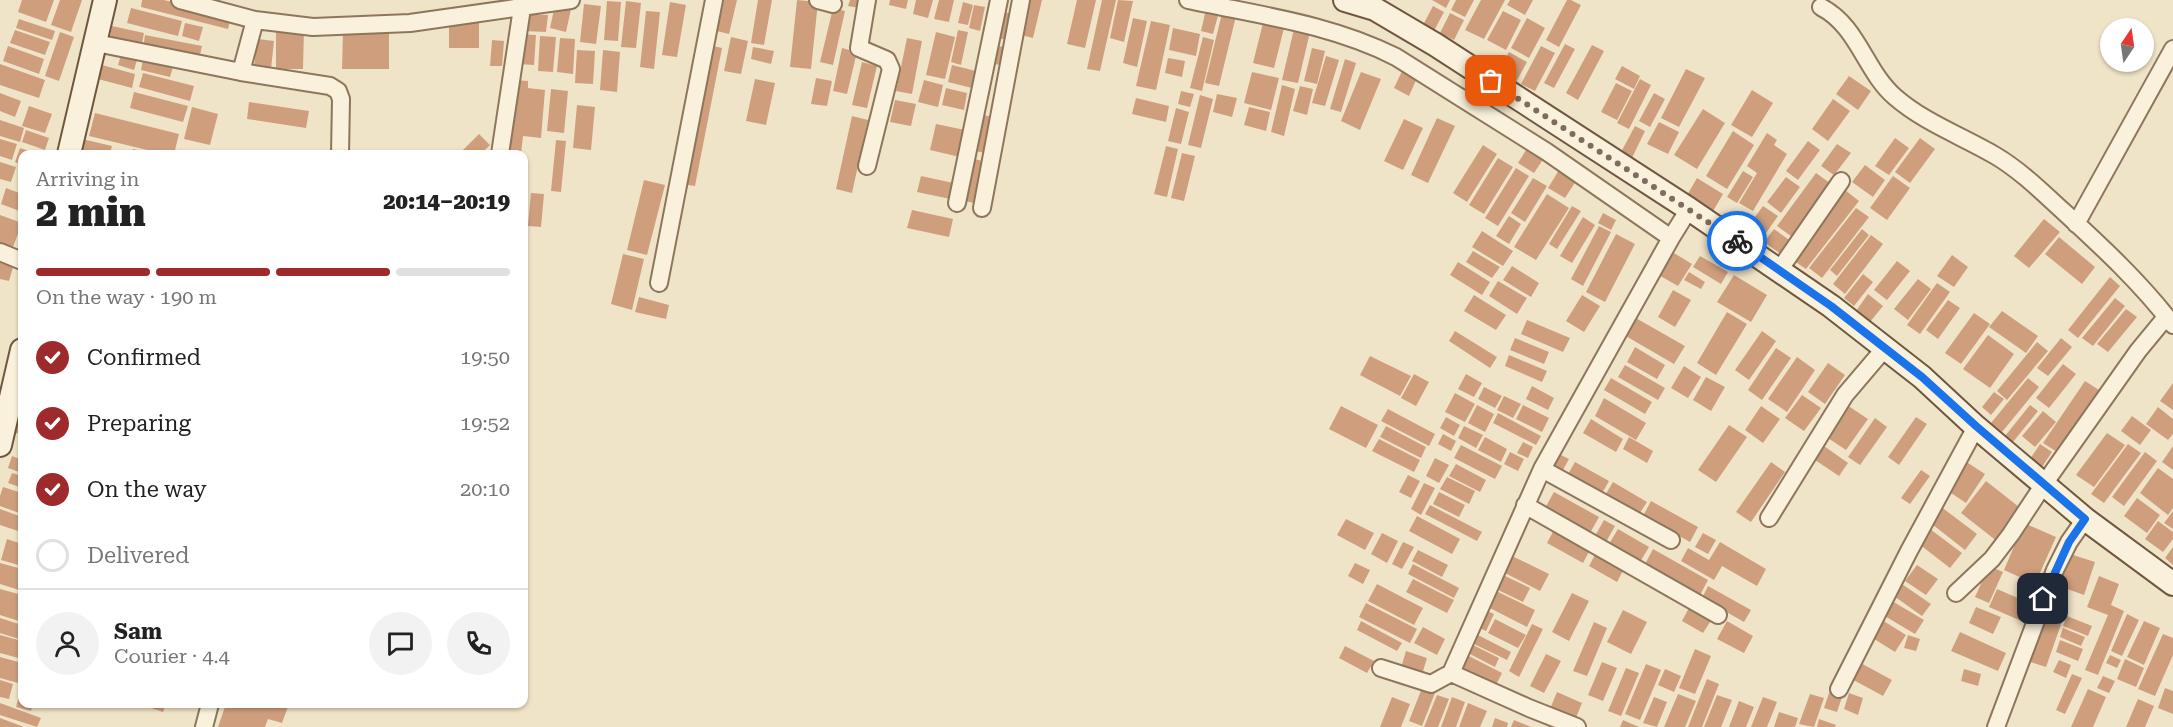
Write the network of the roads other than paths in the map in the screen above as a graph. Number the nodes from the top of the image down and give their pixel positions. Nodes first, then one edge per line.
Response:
1 (105, 0) edge
2 (180, 0) edge
3 (571, 0) edge
4 (714, 0) edge
5 (867, 0) edge
6 (999, 0) edge
7 (1021, 0) edge
8 (1188, 0) edge
9 (1346, 0) edge
10 (1821, 7) dead end
11 (522, 8) junction
12 (255, 20) junction
13 (96, 43) junction
14 (2173, 49) edge
15 (241, 72) junction
16 (70, 150) edge
17 (340, 150) edge
18 (501, 150) edge
19 (867, 166) dead end
20 (1841, 181) dead end
21 (957, 203) dead end
22 (982, 208) dead end
23 (1687, 212) junction
24 (2076, 224) junction
25 (1673, 235) junction
26 (0, 252) edge
27 (18, 259) edge
28 (1780, 269) junction
29 (660, 284) dead end
30 (2170, 321) edge
31 (1882, 351) junction
32 (18, 387) edge
33 (3, 419) edge
34 (1974, 430) junction
35 (0, 445) edge
36 (1542, 469) junction
37 (2041, 488) junction
38 (1525, 505) junction
39 (1768, 519) dead end
40 (2082, 523) junction
41 (1671, 540) dead end
42 (2173, 584) edge
43 (1956, 593) dead end
44 (1718, 615) dead end
45 (1381, 668) dead end
46 (1451, 673) junction
47 (1839, 689) dead end
48 (209, 708) edge
49 (204, 727) edge
50 (1577, 727) edge
51 (1996, 727) edge

1 - 13 main road
2 - 12 street
3 - 11 street
4 - 29 street
5 - 19 street
6 - 21 street
7 - 22 street
8 - 25 street
9 - 23 main road
10 - 24 street
11 - 12 street
11 - 18 street
12 - 15 street
13 - 15 street
13 - 16 main road
14 - 24 street
15 - 17 street
20 - 28 street
23 - 25 street
23 - 28 main road
24 - 30 street
25 - 36 street
26 - 27 street
28 - 31 main road
30 - 37 street
31 - 34 main road
31 - 39 street
32 - 33 main road
33 - 35 main road
34 - 37 main road
34 - 47 street
36 - 38 street
36 - 41 street
37 - 40 main road
37 - 43 street
38 - 44 street
38 - 46 street
40 - 42 main road
40 - 51 street
45 - 46 street
46 - 50 street
48 - 49 street

